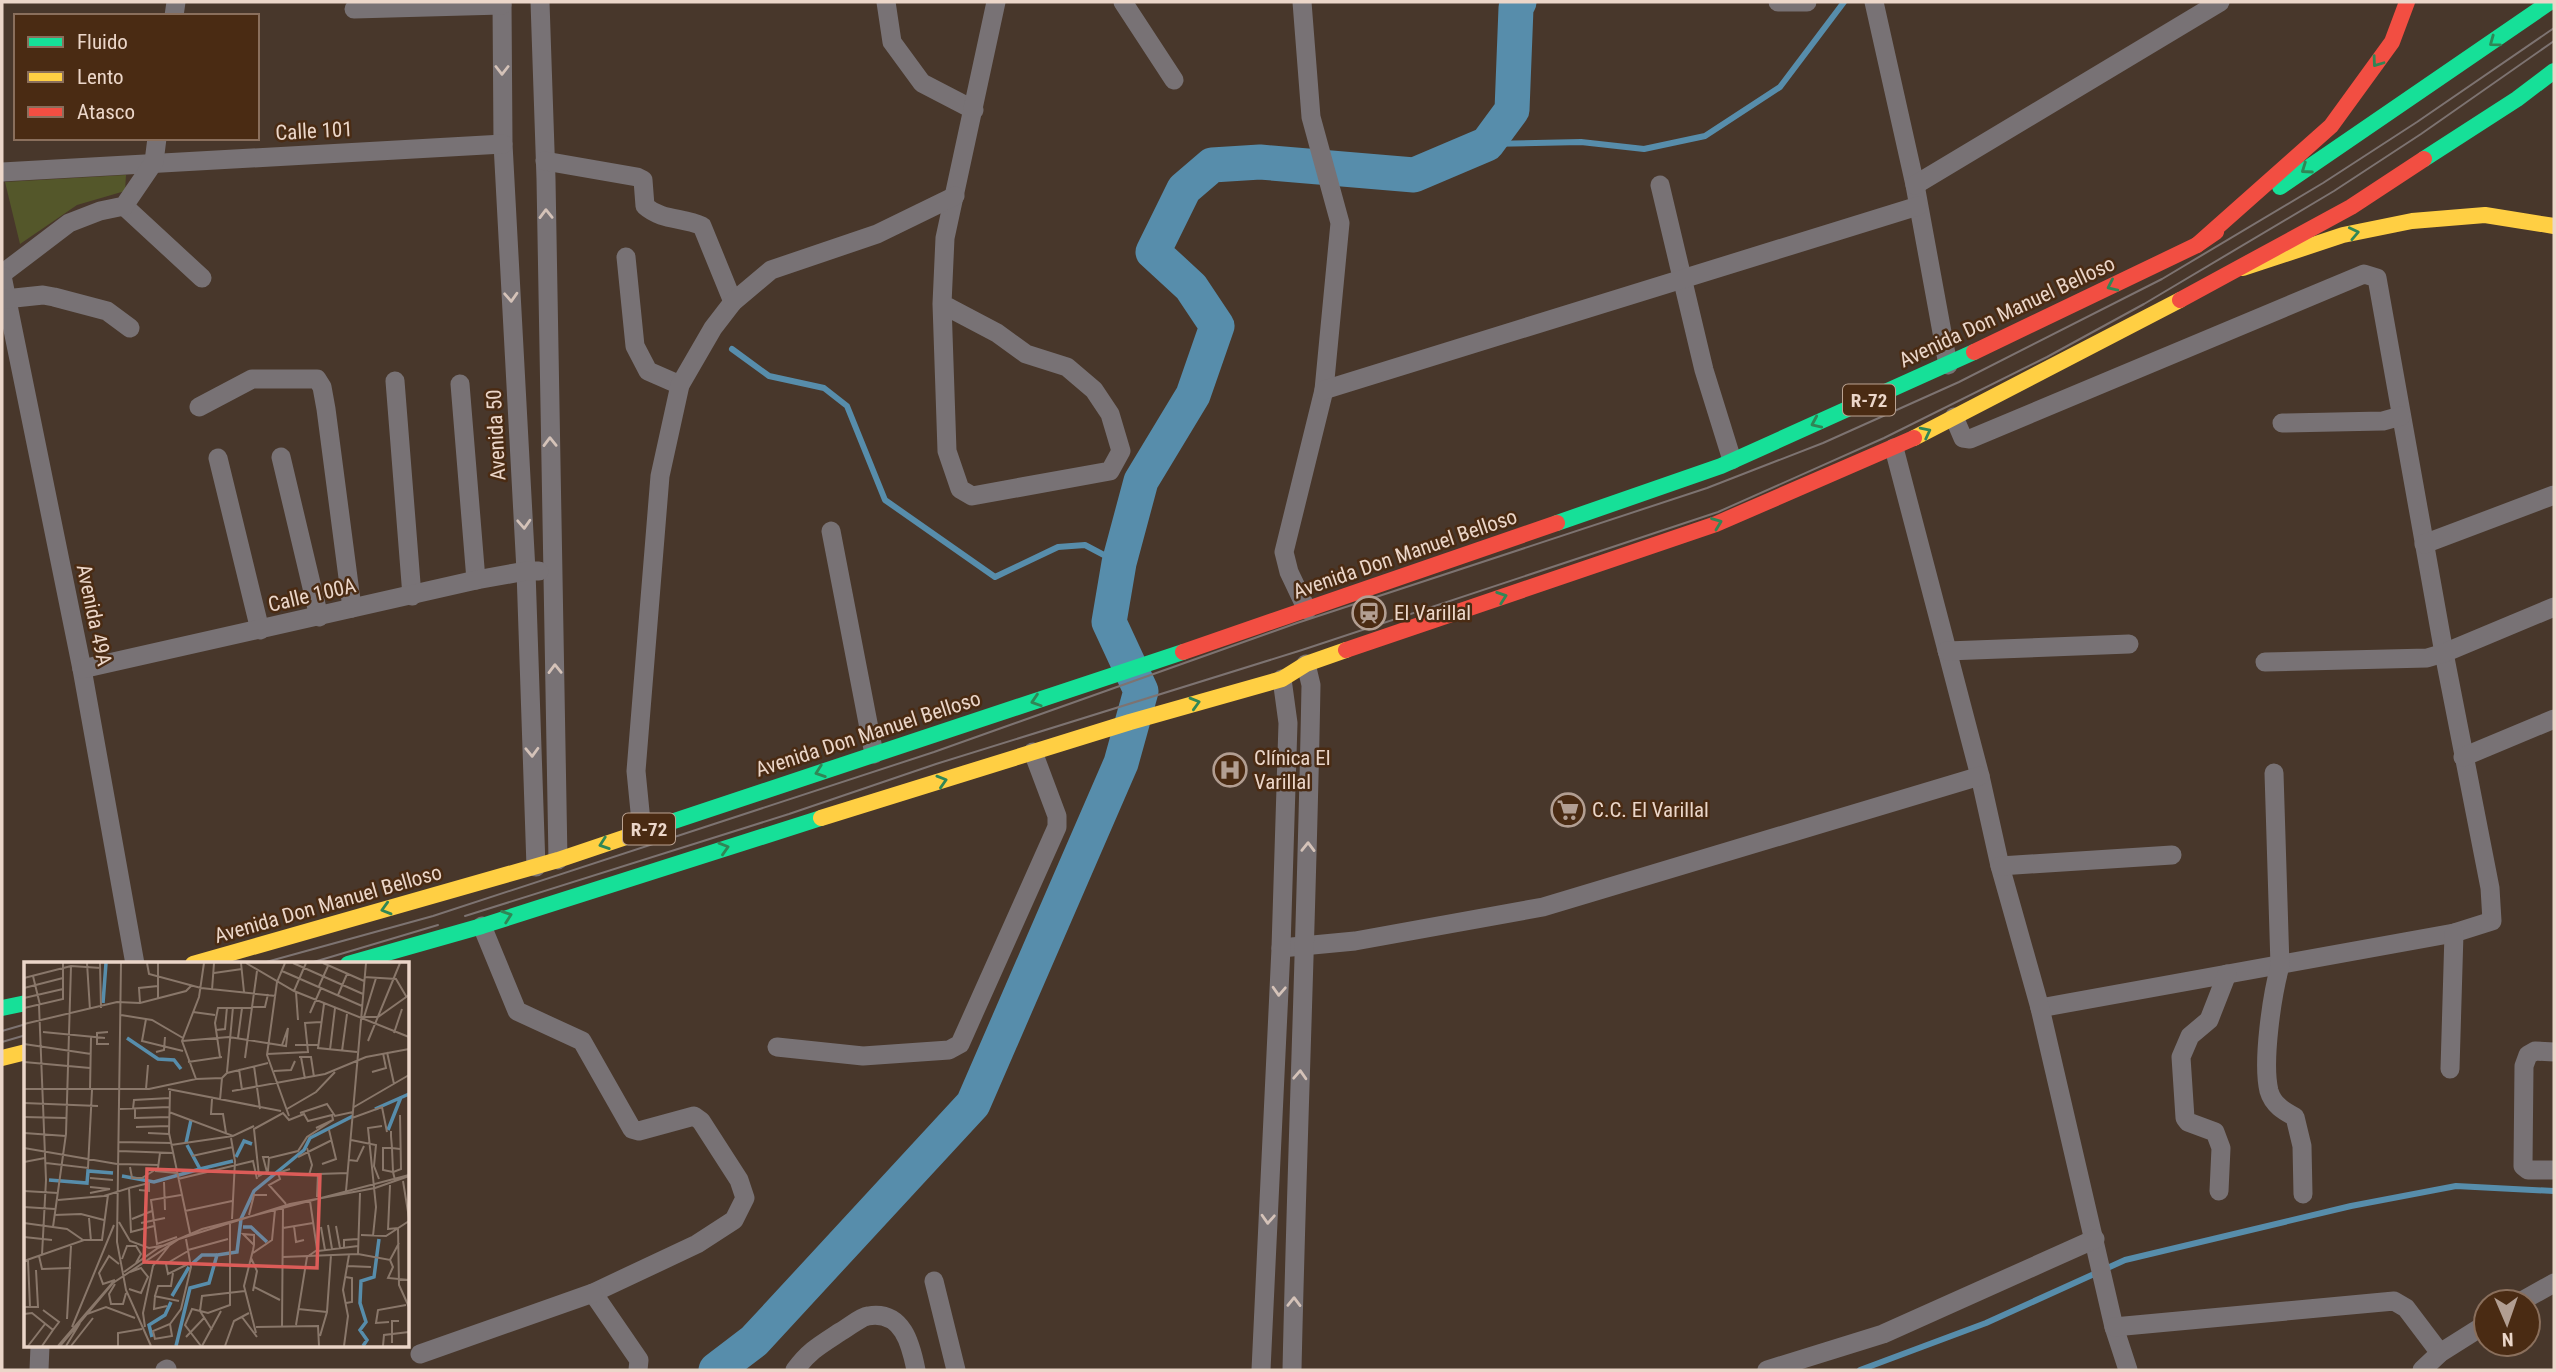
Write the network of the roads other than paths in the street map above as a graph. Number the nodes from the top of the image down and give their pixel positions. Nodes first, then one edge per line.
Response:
1 (540, 2) edge
2 (886, 2) edge
3 (996, 2) edge
4 (1123, 2) edge
5 (1302, 2) edge
6 (1778, 2) edge
7 (1807, 2) edge
8 (1874, 2) edge
9 (2220, 2) edge
10 (2407, 2) edge
11 (2550, 2) edge
12 (502, 3) edge
13 (354, 9) dead end
14 (2554, 71) edge
15 (1174, 80) dead end
16 (974, 110) junction
17 (157, 140) edge
18 (503, 144) junction
19 (545, 161) junction
20 (154, 162) junction
21 (2, 172) edge
22 (1660, 185) dead end
23 (1915, 185) junction
24 (955, 196) junction
25 (124, 206) junction
26 (1918, 206) junction
27 (2554, 226) edge
28 (2197, 245) junction
29 (626, 257) dead end
30 (2242, 268) junction
31 (2, 275) edge
32 (202, 278) dead end
33 (1682, 278) junction
34 (5, 299) junction
35 (733, 302) junction
36 (942, 304) junction
37 (131, 328) dead end
38 (1948, 365) junction
39 (395, 382) dead end
40 (460, 384) dead end
41 (680, 385) junction
42 (1324, 390) junction
43 (199, 407) dead end
44 (2401, 416) junction
45 (1954, 417) junction
46 (2282, 423) dead end
47 (1894, 447) junction
48 (281, 457) dead end
49 (218, 458) dead end
50 (1732, 460) junction
51 (2554, 495) edge
52 (831, 531) dead end
53 (2424, 544) junction
54 (526, 571) junction
55 (553, 571) junction
56 (476, 580) junction
57 (412, 596) junction
58 (2554, 607) edge
59 (352, 608) junction
60 (1307, 610) junction
61 (319, 617) junction
62 (260, 630) junction
63 (2129, 643) dead end
64 (1947, 652) junction
65 (2444, 653) junction
66 (2265, 662) dead end
67 (1306, 664) junction
68 (82, 669) junction
69 (1282, 679) junction
70 (2554, 719) edge
71 (1033, 752) junction
72 (874, 754) junction
73 (2463, 757) junction
74 (2274, 773) dead end
75 (1980, 776) junction
76 (642, 832) junction
77 (2172, 855) dead end
78 (558, 860) junction
79 (2000, 866) junction
80 (536, 867) junction
81 (482, 926) junction
82 (2454, 933) junction
83 (1306, 945) junction
84 (1281, 948) junction
85 (135, 962) edge
86 (200, 962) edge
87 (355, 962) edge
88 (2280, 966) junction
89 (2227, 974) junction
90 (24, 1003) edge
91 (2, 1008) edge
92 (2040, 1008) junction
93 (777, 1047) dead end
94 (24, 1052) edge
95 (2554, 1052) edge
96 (2, 1058) edge
97 (2450, 1069) dead end
98 (2554, 1171) edge
99 (2219, 1191) dead end
100 (2303, 1194) dead end
101 (2095, 1238) junction
102 (934, 1281) dead end
103 (593, 1293) junction
104 (2114, 1327) junction
105 (2472, 1333) edge
106 (40, 1348) edge
107 (2440, 1353) junction
108 (420, 1354) dead end
109 (39, 1370) edge
110 (638, 1370) edge
111 (794, 1370) edge
112 (916, 1370) edge
113 (956, 1370) edge
114 (1261, 1370) edge
115 (1292, 1370) edge
116 (1767, 1370) edge
117 (2128, 1370) edge
118 (2422, 1370) edge

1 - 19 street
2 - 16 street
3 - 16 street
4 - 15 street
5 - 42 street
6 - 7 street
8 - 23 street
9 - 23 street
10 -> 28 main road
11 -> 28 main road, Avenida Don Manuel Belloso / R-72
12 - 13 street
12 -> 18 street, Avenida 50
14 - 30 main road, R-72
16 - 24 street
17 - 20 street
18 - 20 street, Calle 101
18 -> 54 street, Avenida 50
19 - 35 street
55 -> 19 street
20 - 21 street, Calle 101
20 - 25 street
22 - 33 street
23 - 26 street
24 - 35 street
24 - 36 street
25 - 31 street
25 - 32 street
26 - 33 street
26 - 38 street
30 -> 27 main road
28 -> 38 main road, Avenida Don Manuel Belloso / R-72
29 - 41 street
30 - 45 main road, R-72
31 - 34 street, Avenida 49A
33 - 42 street
33 - 50 street
34 - 37 street
34 - 68 street, Avenida 49A
35 - 41 street
36 - 36 street
38 -> 50 main road, Avenida Don Manuel Belloso / R-72
39 - 57 street
40 - 56 street
41 - 76 street
42 - 60 street
43 - 59 street
44 - 45 street
44 - 46 street
44 - 53 street
47 -> 45 main road, R-72
47 - 64 street
67 -> 47 main road, R-72
48 - 61 street
49 - 62 street
50 - 60 main road, Avenida Don Manuel Belloso / R-72
51 - 53 street
52 - 72 street
53 - 65 street
54 - 55 street, Calle 100A
54 - 56 street, Calle 100A
54 -> 80 street, Avenida 50
78 -> 55 street
56 - 57 street, Calle 100A
57 - 59 street, Calle 100A
58 - 65 street
59 - 61 street, Calle 100A
60 -> 72 main road, Avenida Don Manuel Belloso / R-72
61 - 62 street, Calle 100A
62 - 68 street, Calle 100A
63 - 64 street
64 - 75 street
65 - 66 street
65 - 73 street
67 - 69 main road, R-72
83 -> 67 street
68 - 85 street, Avenida 49A
71 -> 69 main road, R-72
69 - 84 street
70 - 73 street
81 -> 71 main road, R-72
71 - 93 street
72 -> 76 main road, Avenida Don Manuel Belloso / R-72
73 - 82 street
74 - 88 street
75 - 79 street
75 - 83 street
76 -> 78 main road, Avenida Don Manuel Belloso / R-72
77 - 79 street
78 - 80 main road, Avenida Don Manuel Belloso / R-72
79 - 92 street
80 -> 86 main road, Avenida Don Manuel Belloso / R-72
81 - 87 main road, R-72
81 - 103 street
82 - 88 street
82 - 97 street
83 - 84 street
115 -> 83 street
84 -> 114 street
88 - 89 street
88 - 100 street
89 - 92 street
89 - 99 street
90 - 91 main road
92 - 101 street
94 - 96 main road
95 - 98 street
101 - 104 street
101 - 116 street
102 - 113 street
103 - 108 street
103 - 110 street
104 - 107 street
104 - 117 street
105 - 107 street
106 - 109 street
107 - 118 street
111 - 112 street

